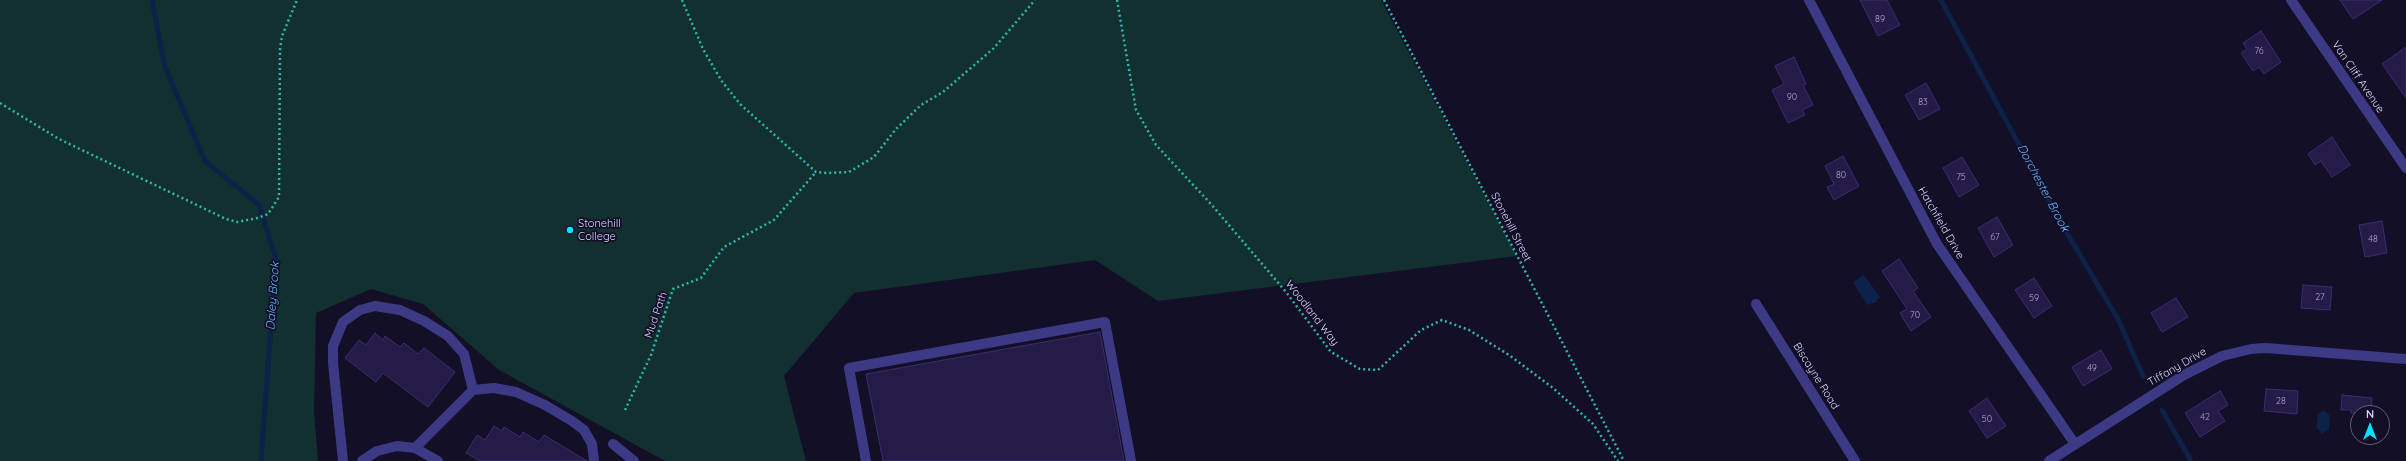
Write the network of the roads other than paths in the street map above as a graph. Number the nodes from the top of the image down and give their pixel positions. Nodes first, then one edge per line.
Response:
1 (1809, 0) edge
2 (2291, 0) edge
3 (2406, 168) edge
4 (1756, 304) dead end
5 (2406, 359) edge
6 (473, 390) junction
7 (613, 444) dead end
8 (2075, 444) junction
9 (415, 448) junction
10 (343, 461) edge
11 (362, 461) edge
12 (438, 461) edge
13 (594, 461) edge
14 (634, 461) edge
15 (866, 461) edge
16 (1131, 461) edge
17 (1855, 461) edge
18 (2049, 461) edge

1 - 8 street, Hatchfield Drive
2 - 3 street, Van Cliff Avenue
4 - 17 street, Biscayne Road
5 - 8 street, Tiffany Drive
6 - 9 street
6 - 10 street
6 - 13 street
7 - 14 street
8 - 18 street, Tiffany Drive
9 - 11 street
9 - 12 street
15 - 16 street

